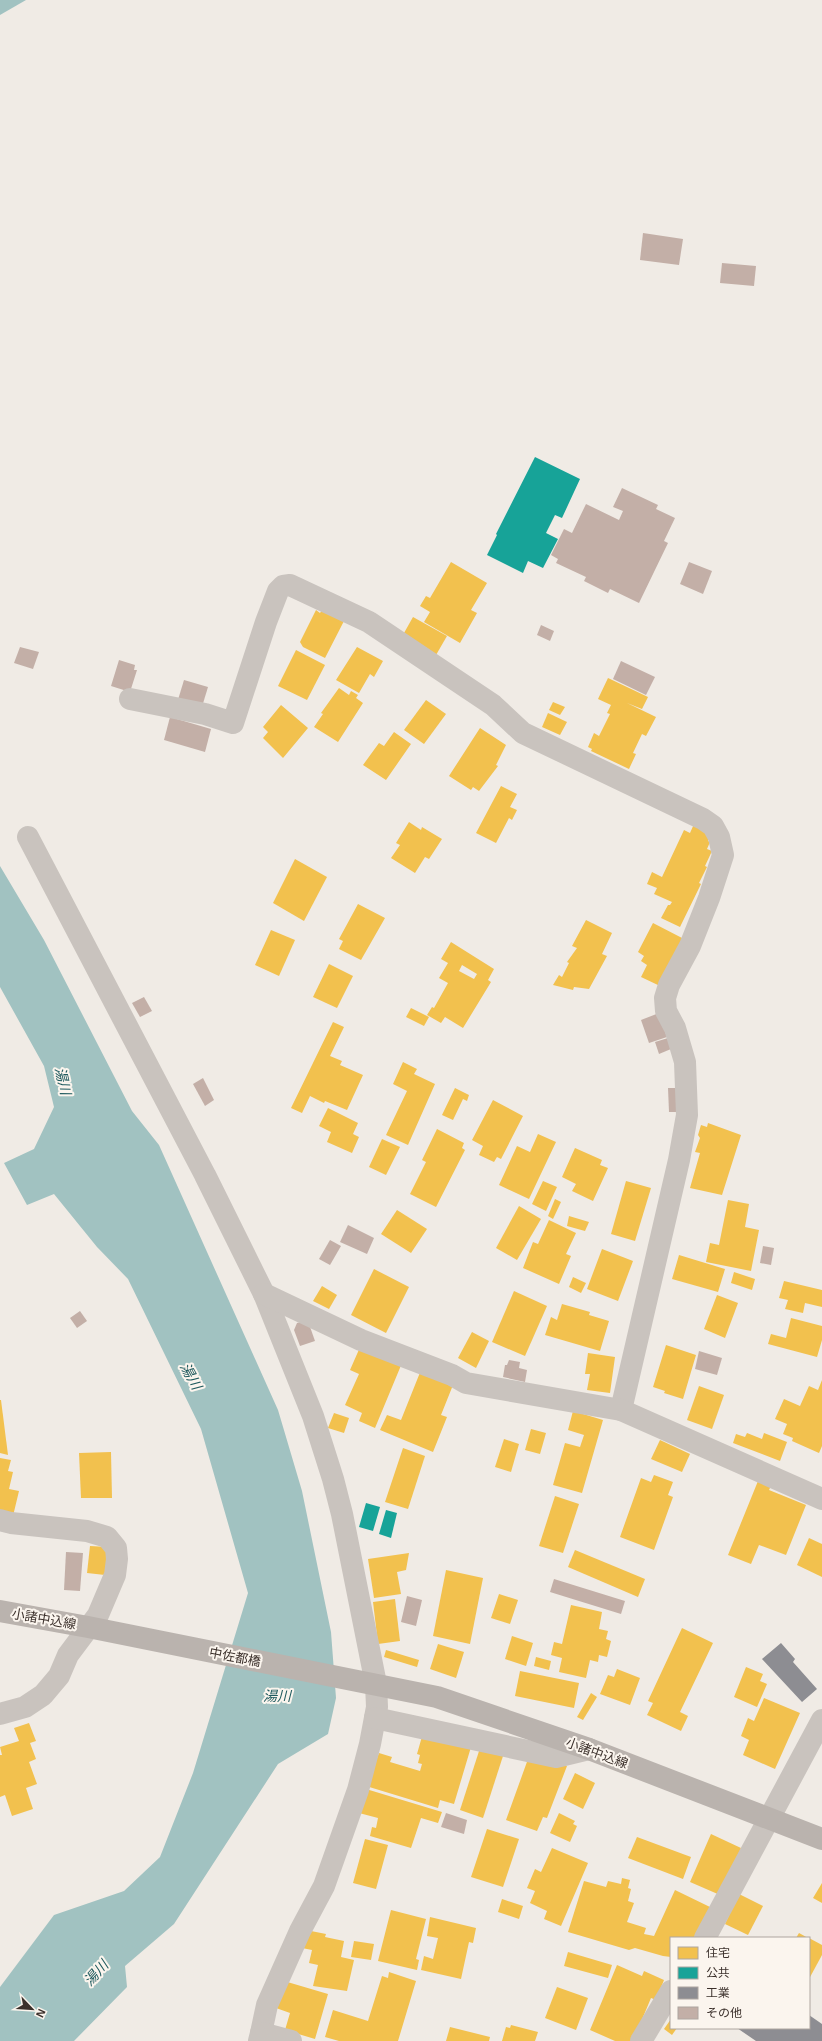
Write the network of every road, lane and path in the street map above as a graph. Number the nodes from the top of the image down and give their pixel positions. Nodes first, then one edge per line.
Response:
1 (130, 699) dead end
2 (28, 837) dead end
3 (264, 1294) junction
4 (621, 1410) junction
5 (822, 1499) edge
6 (0, 1520) edge
7 (0, 1610) edge
8 (96, 1629) junction
9 (371, 1683) junction
10 (0, 1714) edge
11 (375, 1718) junction
12 (822, 1720) edge
13 (589, 1749) junction
14 (770, 1819) junction
15 (822, 1839) edge
16 (706, 1937) edge
17 (670, 1993) edge
18 (260, 2037) edge
19 (291, 2041) edge
20 (642, 2041) edge

1 - 4 street
2 - 3 street
3 - 4 street
3 - 9 street
4 - 5 street
6 - 8 street
7 - 8 main road, 小諸中込線
8 - 9 main road, 中佐都橋
8 - 10 street
9 - 11 street
9 - 13 main road, 小諸中込線
11 - 13 street
11 - 18 street
12 - 14 street
13 - 14 main road, 小諸中込線
14 - 15 main road, 小諸中込線
14 - 16 street
17 - 20 street
18 - 19 street

